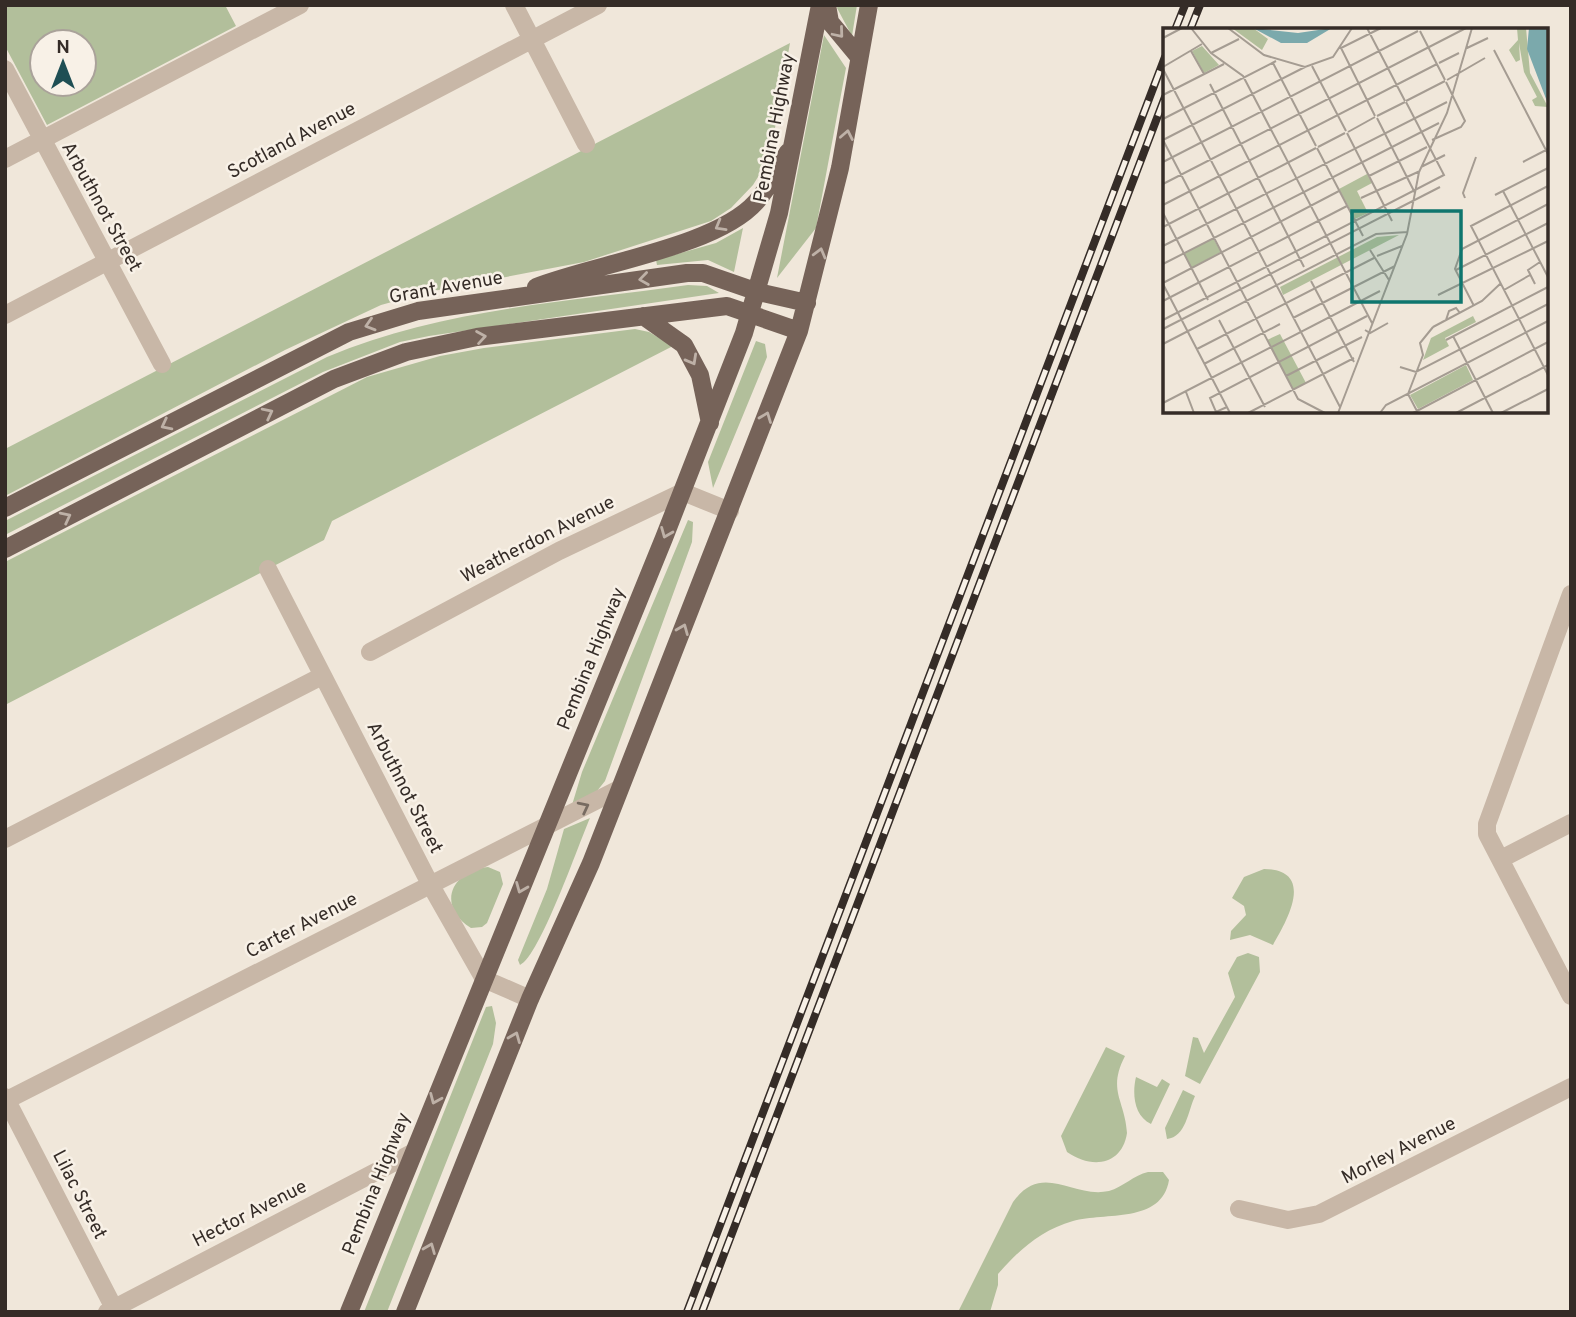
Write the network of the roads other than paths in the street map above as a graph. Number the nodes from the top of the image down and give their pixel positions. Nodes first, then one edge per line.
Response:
1 (300, 5) edge
2 (514, 5) edge
3 (598, 5) edge
4 (820, 5) edge
5 (827, 5) edge
6 (869, 5) edge
7 (531, 39) junction
8 (859, 57) junction
9 (5, 69) edge
10 (795, 140) junction
11 (41, 141) junction
12 (586, 144) dead end
13 (5, 159) edge
14 (107, 262) junction
15 (758, 292) junction
16 (509, 298) junction
17 (807, 303) junction
18 (750, 313) junction
19 (5, 315) edge
20 (643, 316) junction
21 (799, 331) junction
22 (162, 364) dead end
23 (710, 424) junction
24 (683, 492) junction
25 (5, 508) edge
26 (730, 511) junction
27 (5, 549) edge
28 (268, 569) dead end
29 (1571, 594) edge
30 (370, 652) dead end
31 (322, 676) junction
32 (619, 789) junction
33 (1571, 823) edge
34 (548, 825) junction
35 (5, 839) edge
36 (1501, 859) junction
37 (430, 884) junction
38 (484, 979) junction
39 (1571, 996) edge
40 (530, 999) junction
41 (1571, 1087) edge
42 (6, 1099) edge
43 (412, 1153) junction
44 (1239, 1209) dead end
45 (112, 1310) edge
46 (349, 1312) edge
47 (405, 1312) edge

1 - 11 street
2 - 7 street
3 - 7 street, Scotland Avenue
4 - 10 main road, Pembina Highway
5 -> 8 main road
6 - 8 main road
7 - 12 street
7 - 14 street, Scotland Avenue
17 -> 8 main road
9 - 11 street, Arbuthnot Street
10 - 15 main road, Pembina Highway
10 -> 16 main road
11 - 13 street
11 - 14 street, Arbuthnot Street
14 - 19 street, Scotland Avenue
14 - 22 street, Arbuthnot Street
15 -> 16 main road, Grant Avenue
15 - 17 main road, Grant Avenue
15 - 18 main road, Pembina Highway
16 -> 25 main road, Grant Avenue
17 - 21 main road
18 - 20 main road
18 - 21 main road
18 - 23 main road, Pembina Highway
20 -> 23 main road
27 -> 20 main road
26 -> 21 main road
23 - 24 main road, Pembina Highway
24 - 26 street
24 - 30 street, Weatherdon Avenue
24 -> 34 main road, Pembina Highway
32 -> 26 main road
28 - 31 street, Arbuthnot Street
29 - 36 street
31 - 35 street
31 - 37 street, Arbuthnot Street
34 -> 32 street, Carter Avenue
32 - 40 main road
33 - 36 street
34 - 37 street, Carter Avenue
34 -> 38 main road, Pembina Highway
36 - 39 street
37 - 38 street, Arbuthnot Street
37 - 42 street, Carter Avenue
38 - 40 street
38 -> 43 main road, Pembina Highway
47 -> 40 main road
41 - 44 street, Morley Avenue
42 - 45 street, Lilac Street
43 - 45 street, Hector Avenue
43 - 46 main road, Pembina Highway

